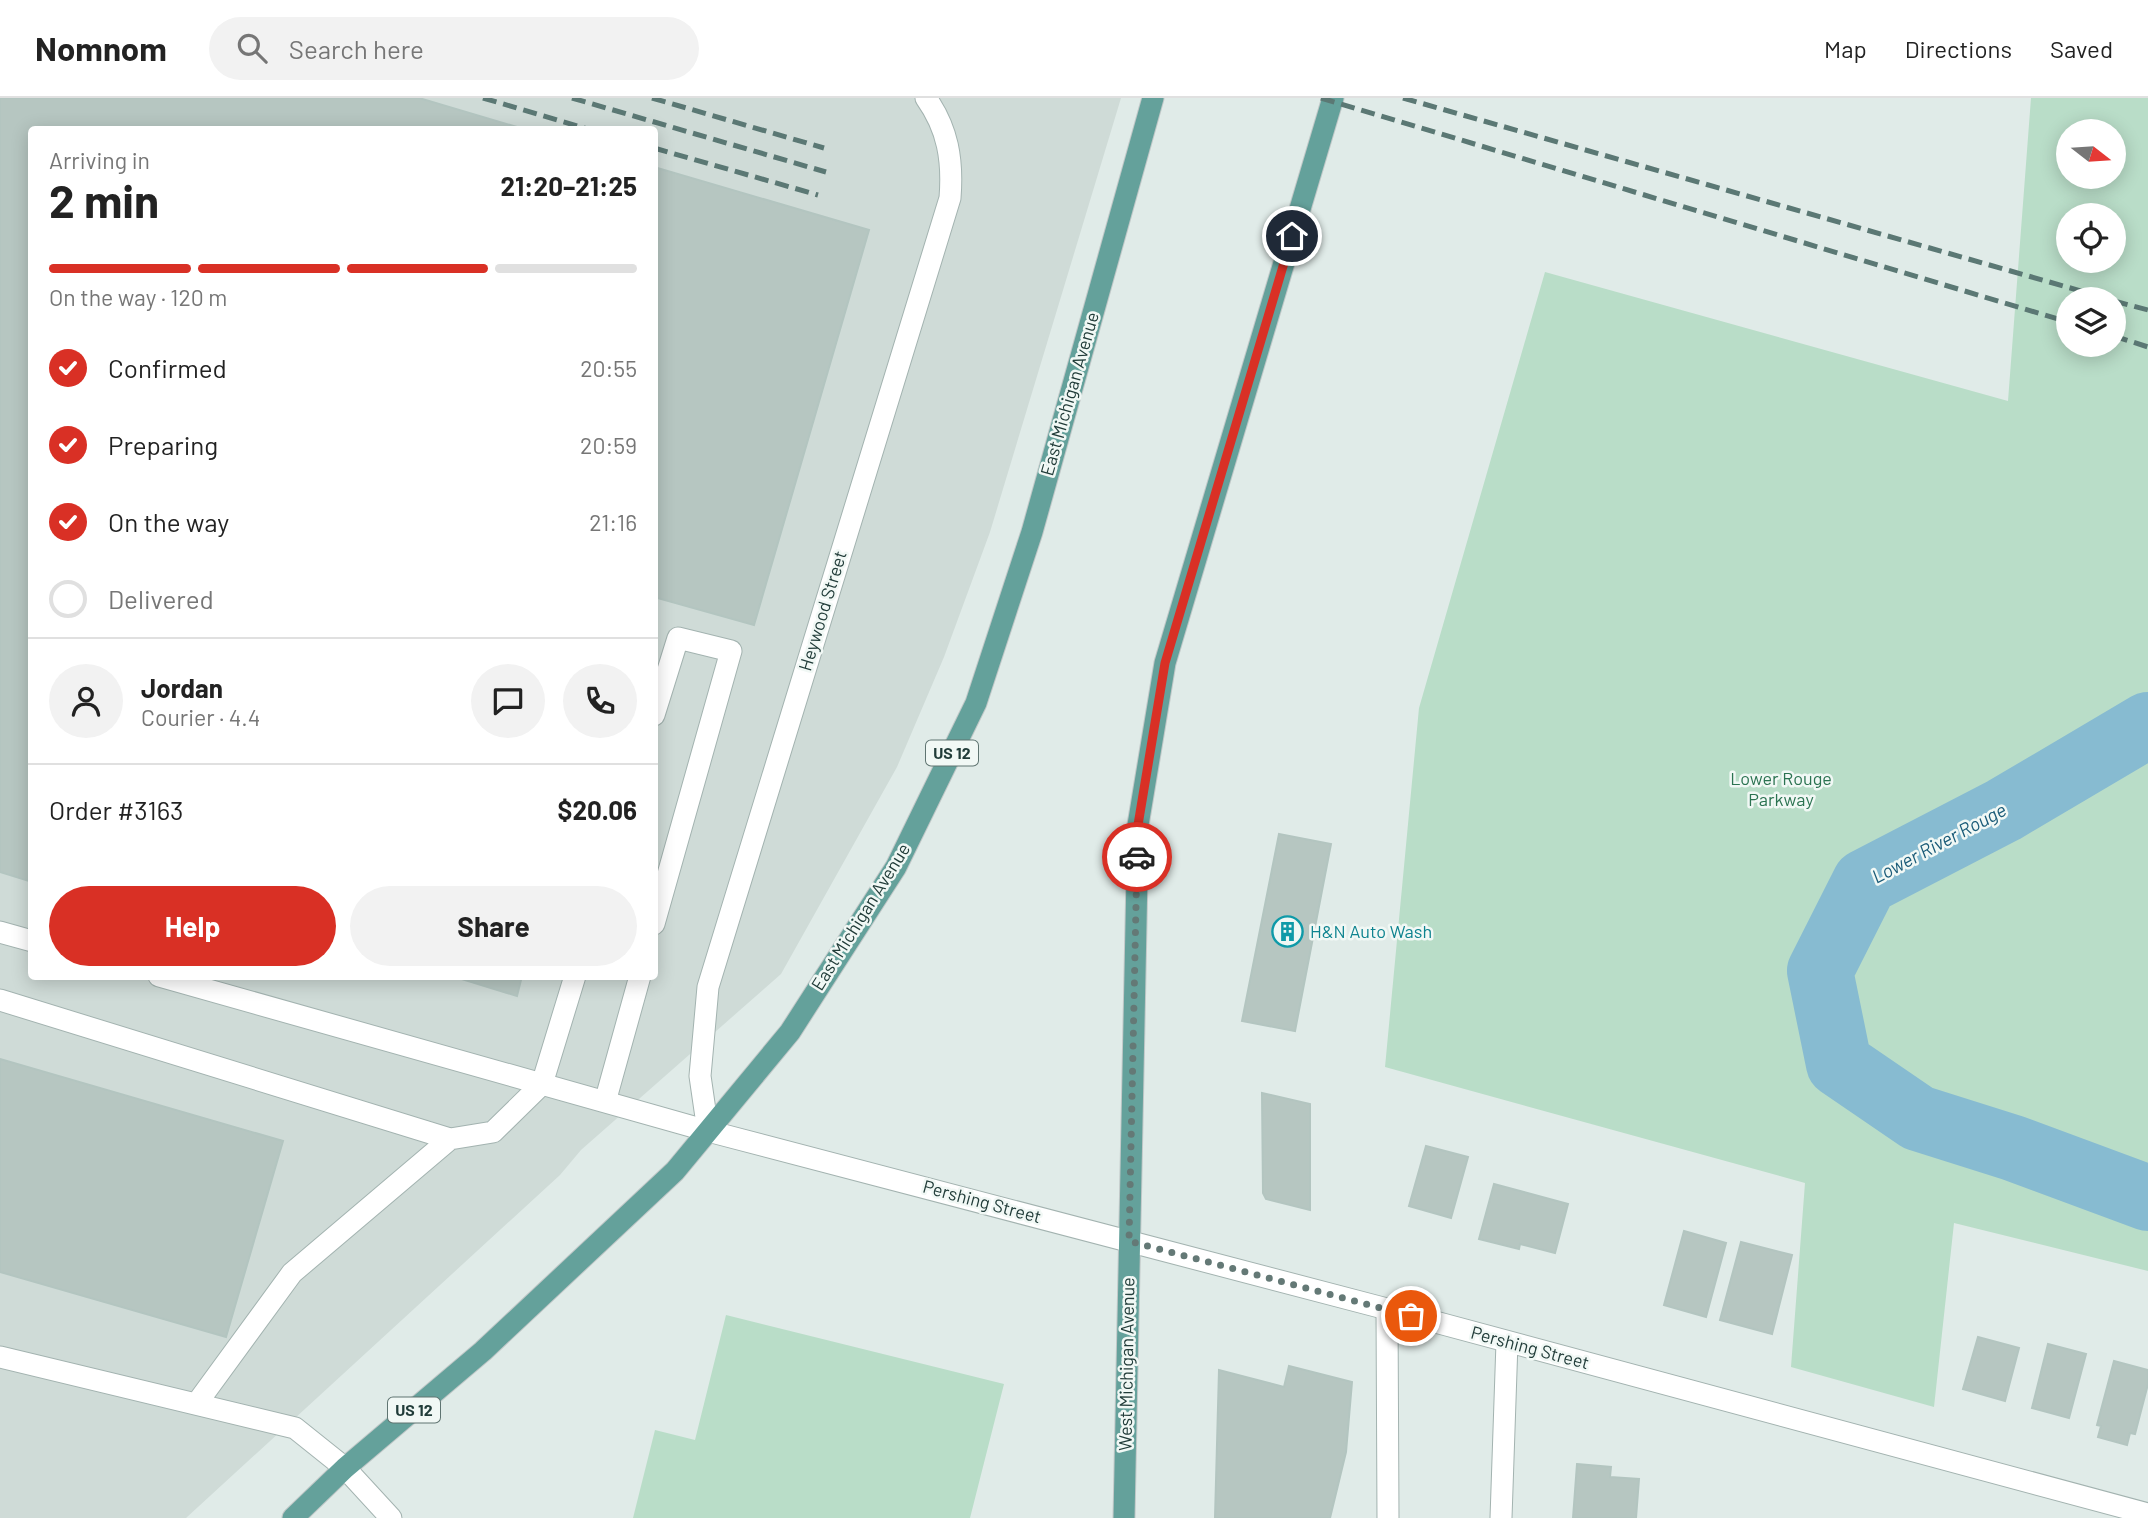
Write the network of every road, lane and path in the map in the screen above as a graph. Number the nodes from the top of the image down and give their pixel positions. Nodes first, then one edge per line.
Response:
1 (926, 98) edge
2 (1153, 98) edge
3 (1332, 100) edge
4 (658, 702) edge
5 (658, 910) edge
6 (0, 932) edge
7 (28, 940) edge
8 (173, 980) edge
9 (574, 980) edge
10 (639, 980) edge
11 (0, 1000) edge
12 (542, 1084) junction
13 (605, 1102) junction
14 (708, 1131) junction
15 (450, 1139) junction
16 (1129, 1241) junction
17 (1387, 1309) junction
18 (1507, 1342) junction
19 (0, 1357) edge
20 (197, 1403) junction
21 (345, 1468) junction
22 (2148, 1514) edge
23 (293, 1518) edge
24 (391, 1518) edge
25 (1124, 1518) edge
26 (1388, 1518) edge
27 (1501, 1518) edge

1 - 14 street, Heywood Street
2 - 14 main road, East Michigan Avenue / US 12
3 - 16 main road, West Michigan Avenue
4 - 5 street
6 - 7 street
8 - 12 street, Pershing Street
9 - 12 street
10 - 13 street
11 - 15 street
12 - 13 street, Pershing Street
12 - 15 street
13 - 14 street, Pershing Street
14 - 16 street, Pershing Street
14 - 21 main road, East Michigan Avenue / US 12
15 - 20 street
16 - 17 street, Pershing Street
16 - 25 main road, West Michigan Avenue
17 - 18 street, Pershing Street
17 - 26 street
18 - 22 street, Pershing Street
18 - 27 street
19 - 20 street
20 - 21 street
21 - 23 main road, East Michigan Avenue / US 12
21 - 24 street

